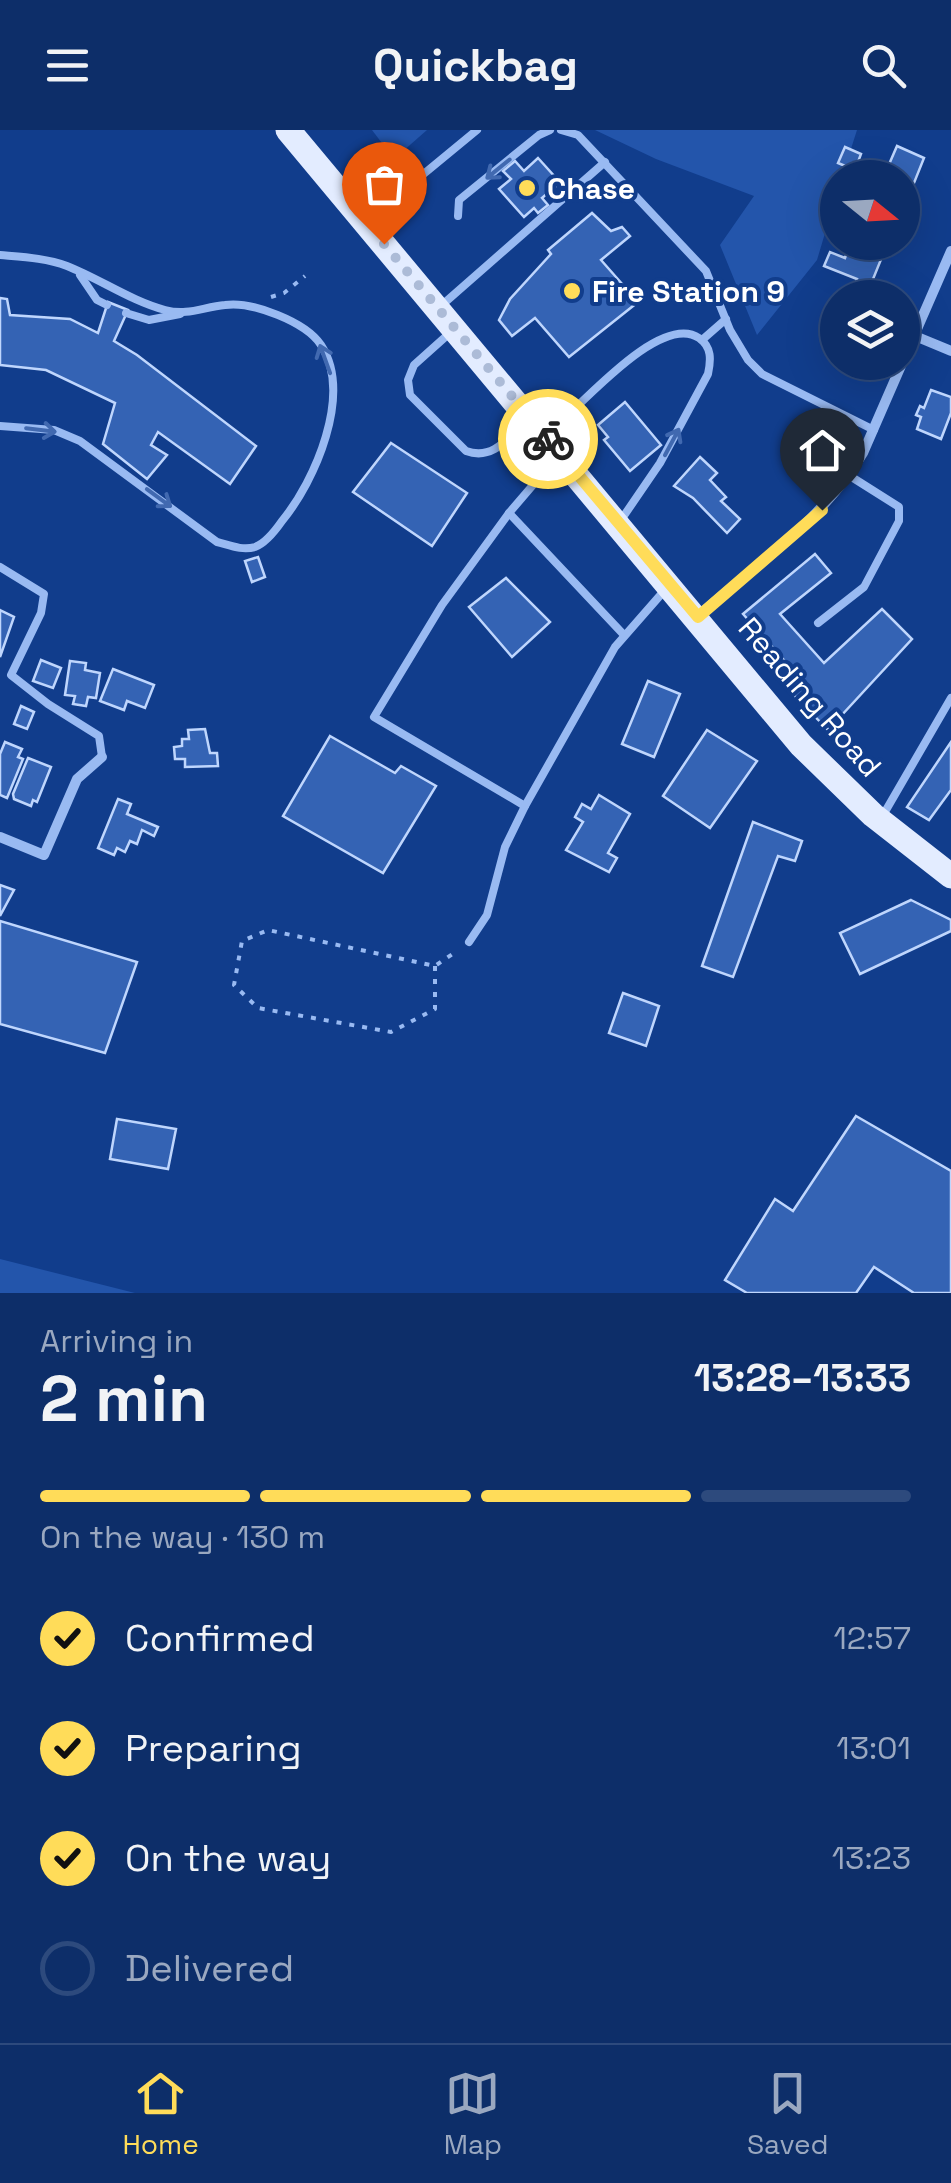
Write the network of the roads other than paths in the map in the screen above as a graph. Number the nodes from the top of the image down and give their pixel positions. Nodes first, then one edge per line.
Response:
1 (288, 130) edge
2 (477, 130) edge
3 (550, 130) edge
4 (561, 130) edge
5 (606, 162) junction
6 (458, 216) dead end
7 (366, 222) junction
8 (951, 251) edge
9 (0, 255) edge
10 (77, 271) junction
11 (107, 305) dead end
12 (126, 313) dead end
13 (185, 313) junction
14 (447, 318) junction
15 (726, 319) junction
16 (920, 326) edge
17 (920, 338) edge
18 (702, 340) junction
19 (951, 351) edge
20 (896, 380) edge
21 (0, 426) edge
22 (874, 430) junction
23 (545, 435) junction
24 (850, 476) junction
25 (508, 513) junction
26 (619, 524) junction
27 (0, 566) edge
28 (670, 584) junction
29 (698, 617) junction
30 (818, 624) dead end
31 (624, 635) junction
32 (951, 698) edge
33 (102, 757) joint
34 (526, 806) junction
35 (880, 820) junction
36 (0, 837) edge
37 (951, 876) edge
38 (469, 942) road end

1 - 7 main road, Reading Road
2 - 7 lane
3 -> 6 lane
4 - 5 lane
5 - 14 lane
5 - 15 lane
7 - 14 main road, Reading Road
8 - 16 street
9 - 10 lane
10 - 11 lane
10 - 13 lane
12 - 13 lane
21 -> 13 lane
14 - 23 main road, Reading Road
14 - 23 lane
15 - 18 lane
15 - 22 lane
17 - 19 street
18 - 23 lane
26 -> 18 lane
20 - 22 street
22 - 24 street
23 - 25 lane
23 - 26 main road, Reading Road
24 - 29 street
24 - 30 lane
25 - 31 lane
25 - 34 lane
26 - 28 main road, Reading Road
27 - 33 lane
28 - 29 main road, Reading Road
28 - 31 lane
29 - 35 main road, Reading Road
31 - 34 lane
32 - 35 lane
33 - 36 street
34 - 38 lane
35 - 37 main road, Reading Road

